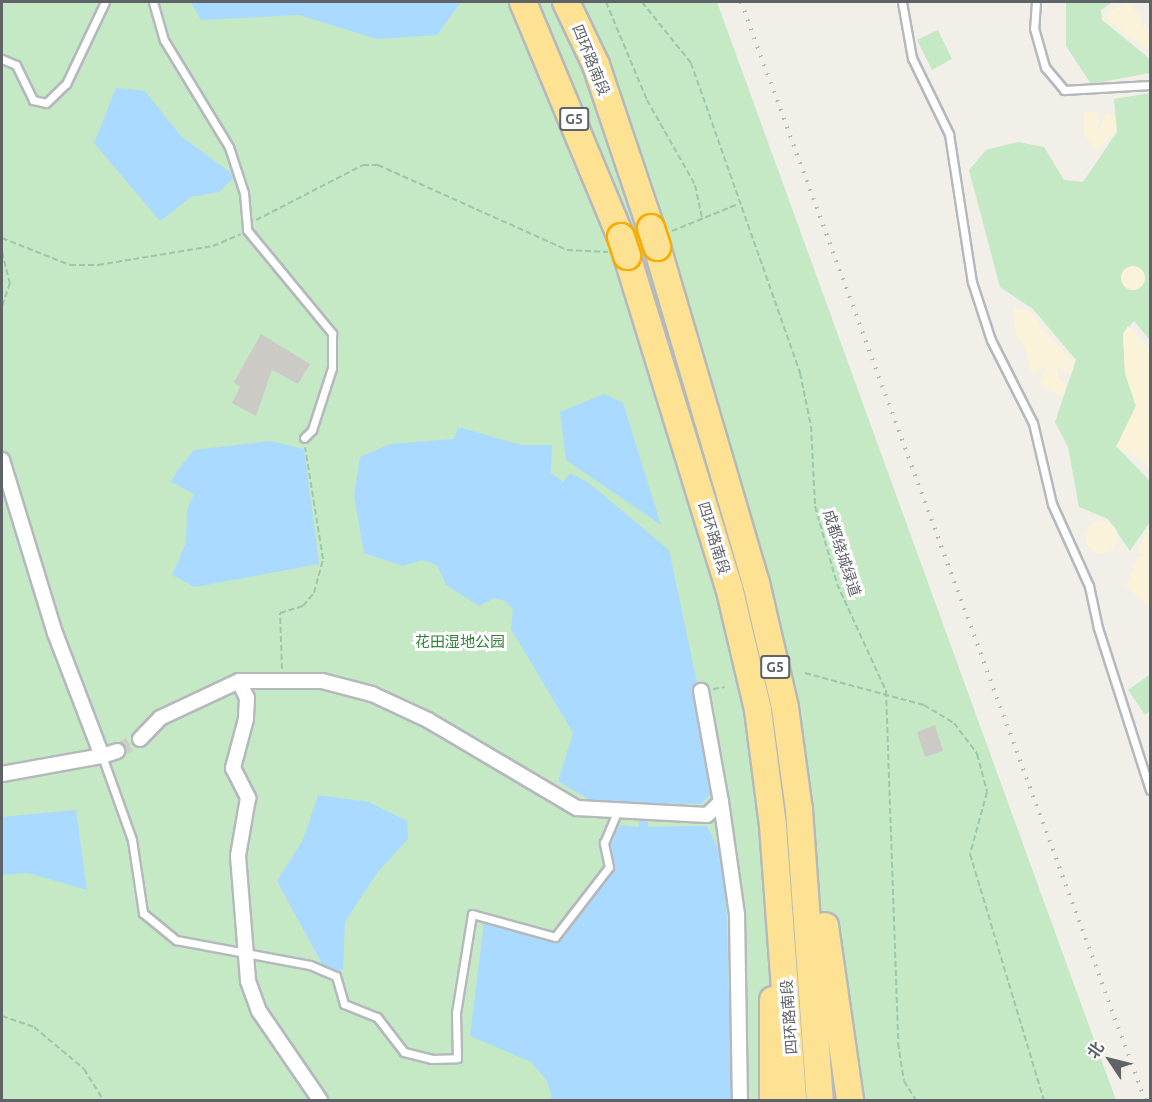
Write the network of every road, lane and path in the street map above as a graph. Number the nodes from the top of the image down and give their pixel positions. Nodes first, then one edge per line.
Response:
1 (105, 2) edge
2 (153, 2) edge
3 (523, 2) edge
4 (566, 2) edge
5 (606, 2) edge
6 (642, 2) edge
7 (902, 2) edge
8 (1036, 2) edge
9 (2, 59) edge
10 (1150, 85) edge
11 (737, 205) junction
12 (702, 219) junction
13 (247, 230) junction
14 (659, 236) junction
15 (2, 238) edge
16 (619, 248) junction
17 (2, 252) edge
18 (2, 306) edge
19 (304, 438) joint
20 (2, 460) edge
21 (805, 673) dead end
22 (283, 678) junction
23 (239, 681) junction
24 (701, 691) dead end
25 (886, 691) junction
26 (140, 740) tunnel mouth
27 (117, 750) tunnel mouth
28 (102, 756) junction
29 (2, 774) edge
30 (1150, 790) edge
31 (721, 802) junction
32 (799, 810) junction
33 (617, 812) junction
34 (773, 826) junction
35 (246, 957) junction
36 (2, 1016) edge
37 (103, 1101) edge
38 (320, 1101) edge
39 (740, 1101) edge
40 (773, 1101) edge
41 (793, 1101) edge
42 (820, 1101) edge
43 (850, 1101) edge
44 (916, 1101) edge
45 (1044, 1101) edge

1 - 9 lane
2 - 13 lane
3 - 16 highway, 四环路南段 / G5
4 - 14 highway, 四环路南段 / G5
5 - 12 path
6 - 11 path, 成都绕城绿道
7 - 30 lane
8 - 10 lane
11 - 12 path
11 - 25 path, 成都绕城绿道
12 - 14 path
13 - 15 path
13 - 16 path
13 - 19 lane
14 - 32 highway, 四环路南段 / G5
16 - 34 highway, 四环路南段 / G5
17 - 18 path
19 - 22 path
20 - 28 street
21 - 25 path
22 - 23 street
22 - 33 street
23 - 26 street
23 - 35 street
24 - 31 street
25 - 44 path, 成都绕城绿道
25 - 45 path
27 - 28 street
28 - 29 street
28 - 35 lane
31 - 33 street
31 - 39 street
32 - 42 highway, 四环路南段 / G5
32 - 43 highway
33 - 35 lane
34 - 40 highway
34 - 41 highway, 四环路南段 / G5
35 - 38 street
36 - 37 path

